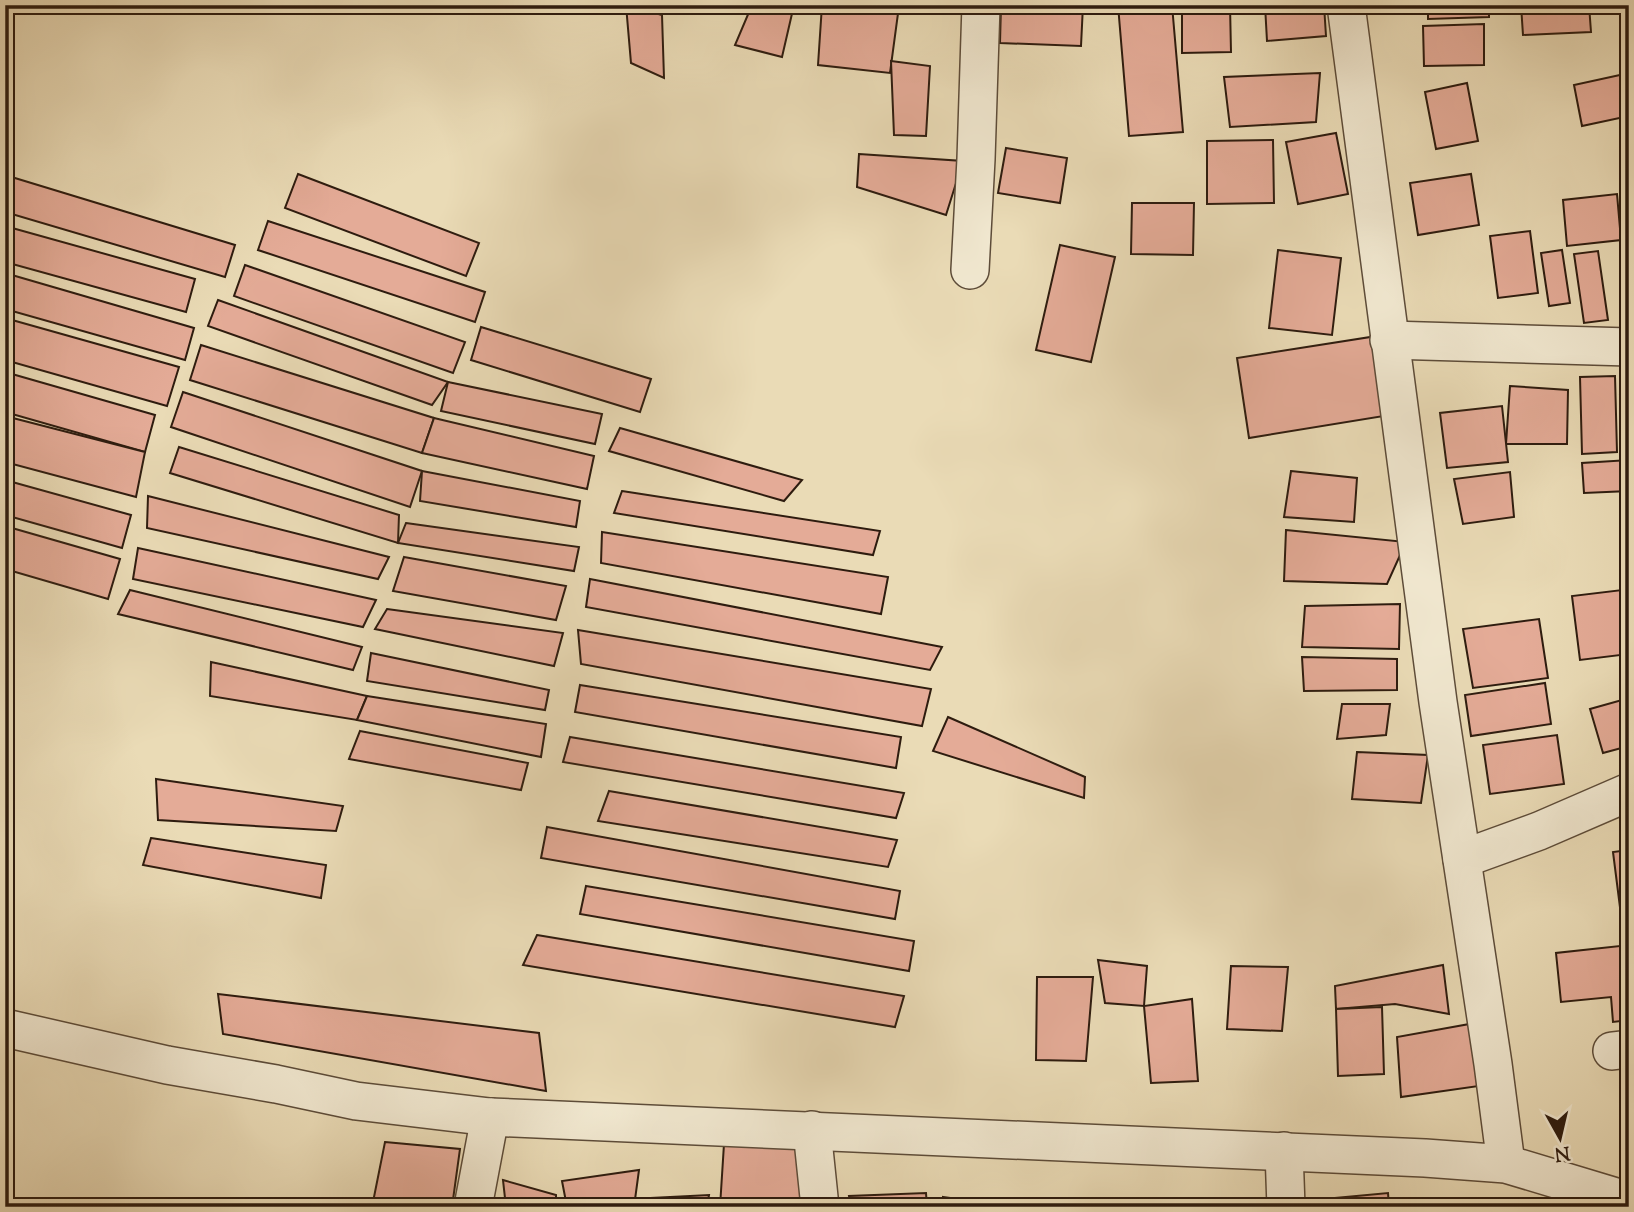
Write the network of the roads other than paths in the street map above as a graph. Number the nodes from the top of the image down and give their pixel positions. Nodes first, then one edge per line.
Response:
1 (981, 5) edge
2 (1346, 5) edge
3 (970, 270) dead end
4 (1389, 340) junction
5 (1629, 347) edge
6 (1629, 792) edge
7 (1462, 859) junction
8 (5, 1028) edge
9 (490, 1117) junction
10 (812, 1130) junction
11 (1284, 1151) junction
12 (1506, 1164) junction
13 (1585, 1197) edge
14 (1629, 1201) edge
15 (473, 1207) edge
16 (820, 1207) edge
17 (1286, 1207) edge

1 - 3 street
2 - 4 street
4 - 5 street
4 - 7 street
6 - 7 street
7 - 12 street
8 - 9 street
9 - 10 street
9 - 15 street
10 - 11 street
10 - 16 street
11 - 12 street
11 - 17 street
12 - 13 street
13 - 14 street

